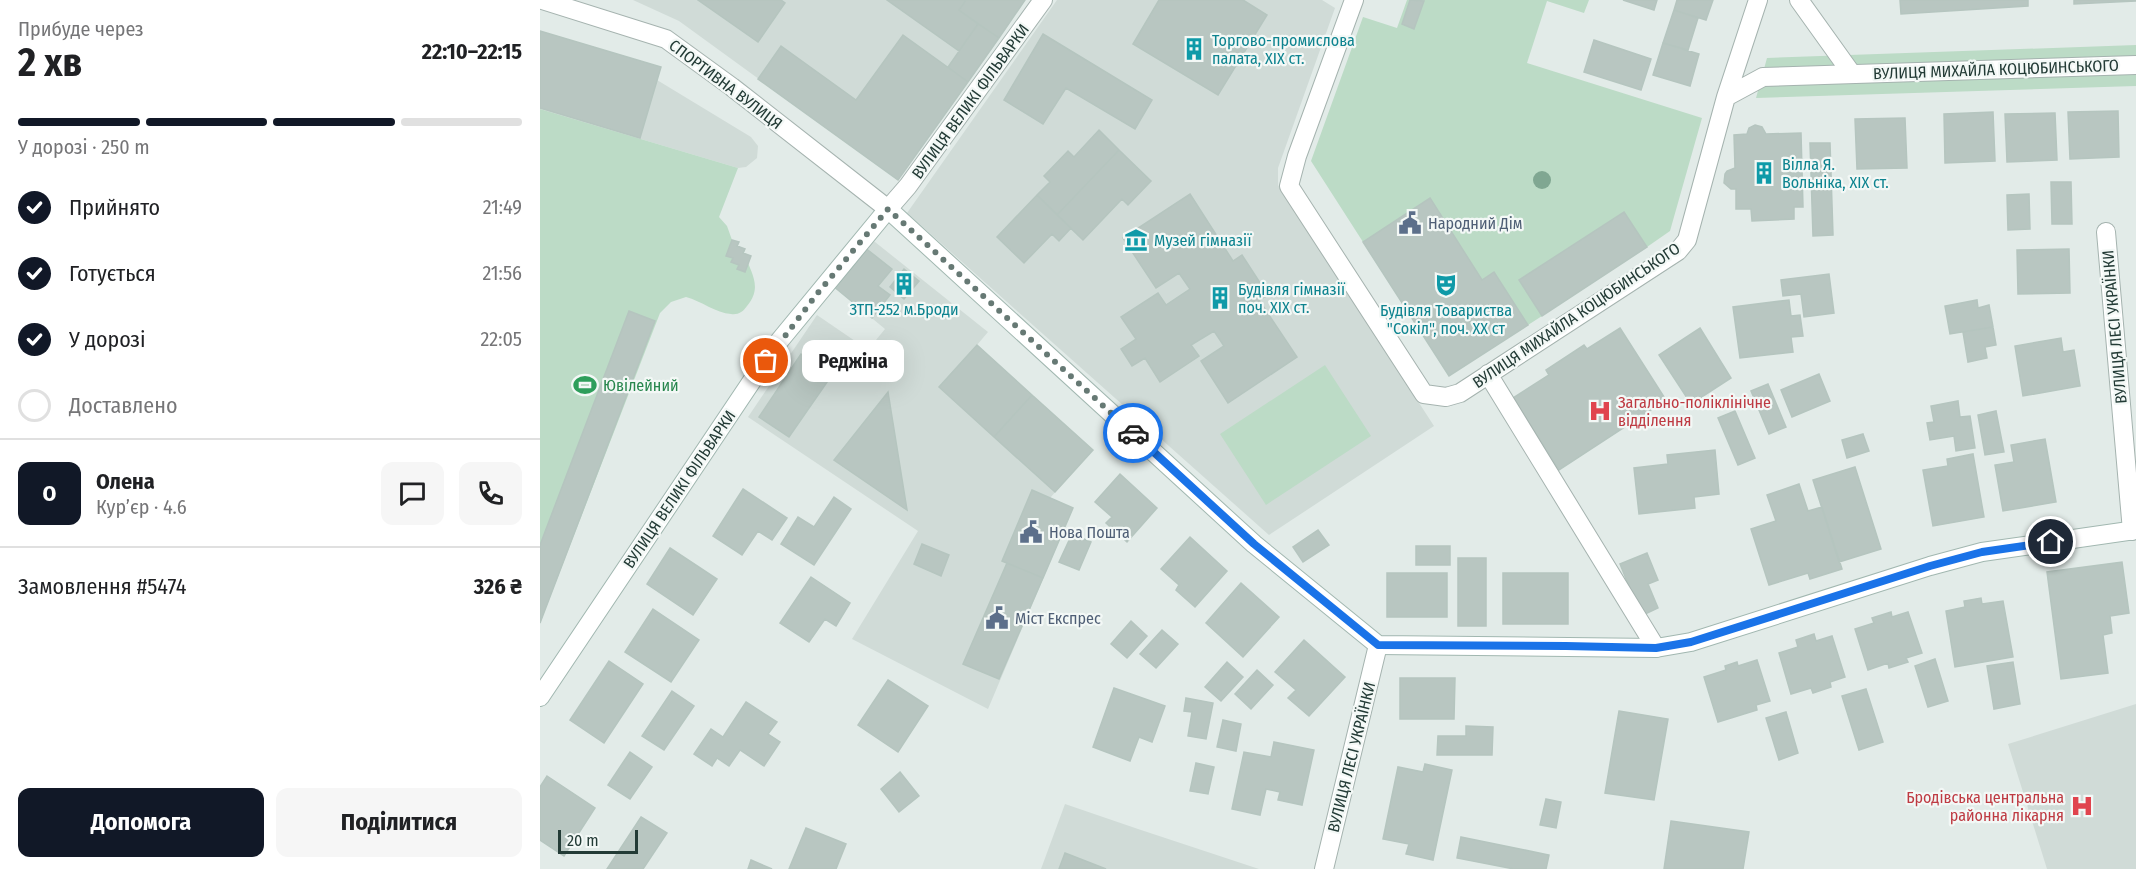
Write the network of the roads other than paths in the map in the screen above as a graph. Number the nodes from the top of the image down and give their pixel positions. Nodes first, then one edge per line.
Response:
1 (542, 0) edge
2 (1043, 0) edge
3 (1758, 0) edge
4 (1799, 0) edge
5 (1351, 1) edge
6 (2136, 65) edge
7 (1852, 74) junction
8 (1726, 97) junction
9 (888, 209) junction
10 (2106, 232) dead end
11 (1488, 374) junction
12 (2134, 530) edge
13 (1378, 645) junction
14 (1656, 648) junction
15 (540, 697) edge
16 (1324, 869) edge

1 - 9 street, СПОРТИВНА ВУЛИЦЯ
2 - 9 street, ВУЛИЦЯ ВЕЛИКІ ФІЛЬВАРКИ
3 - 8 street
4 - 7 street
5 - 11 street, ВУЛИЦЯ МИХАЙЛА КОЦЮБИНСЬКОГО
6 - 7 street, ВУЛИЦЯ МИХАЙЛА КОЦЮБИНСЬКОГО
7 - 8 street, ВУЛИЦЯ МИХАЙЛА КОЦЮБИНСЬКОГО
8 - 11 street, ВУЛИЦЯ МИХАЙЛА КОЦЮБИНСЬКОГО
9 - 13 street
9 - 15 street, ВУЛИЦЯ ВЕЛИКІ ФІЛЬВАРКИ
10 - 12 street, ВУЛИЦЯ ЛЕСІ УКРАЇНКИ
11 - 14 street
12 - 14 street, ВУЛИЦЯ ЛЕСІ УКРАЇНКИ
13 - 14 street, ВУЛИЦЯ ЛЕСІ УКРАЇНКИ
13 - 16 street, ВУЛИЦЯ ЛЕСІ УКРАЇНКИ

